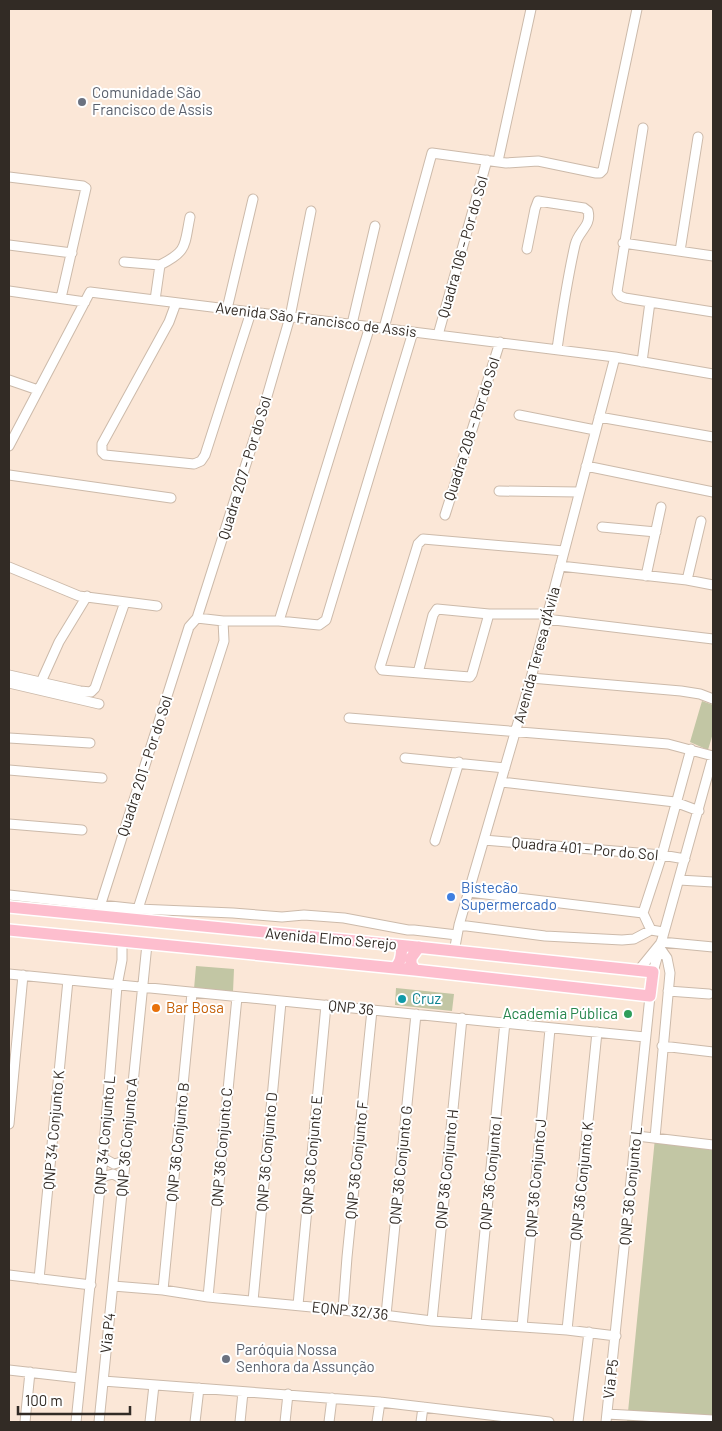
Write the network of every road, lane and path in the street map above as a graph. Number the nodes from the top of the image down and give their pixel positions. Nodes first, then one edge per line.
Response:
1 (531, 9) edge
2 (637, 9) edge
3 (643, 128) dead end
4 (698, 137) dead end
5 (487, 160) junction
6 (498, 162) junction
7 (9, 177) edge
8 (253, 199) dead end
9 (311, 211) dead end
10 (190, 217) dead end
11 (374, 226) dead end
12 (623, 243) junction
13 (9, 245) edge
14 (527, 249) dead end
15 (680, 251) junction
16 (72, 253) junction
17 (713, 256) edge
18 (124, 262) dead end
19 (160, 265) junction
20 (9, 292) edge
21 (61, 298) junction
22 (155, 300) junction
23 (84, 302) junction
24 (650, 302) junction
25 (176, 303) junction
26 (227, 309) junction
27 (251, 312) junction
28 (713, 312) edge
29 (290, 317) junction
30 (352, 324) junction
31 (370, 326) junction
32 (384, 328) junction
33 (413, 332) junction
34 (438, 335) junction
35 (500, 342) junction
36 (557, 350) junction
37 (615, 356) junction
38 (642, 362) junction
39 (713, 374) edge
40 (9, 380) edge
41 (38, 390) junction
42 (519, 415) dead end
43 (599, 417) junction
44 (595, 430) junction
45 (713, 437) edge
46 (9, 446) edge
47 (586, 466) junction
48 (9, 475) edge
49 (498, 491) dead end
50 (579, 492) junction
51 (713, 492) edge
52 (171, 498) dead end
53 (660, 507) dead end
54 (445, 515) dead end
55 (701, 521) dead end
56 (602, 527) dead end
57 (656, 532) junction
58 (564, 551) junction
59 (560, 566) junction
60 (9, 567) edge
61 (646, 576) junction
62 (687, 580) junction
63 (713, 585) edge
64 (87, 596) junction
65 (125, 602) junction
66 (157, 606) dead end
67 (489, 614) junction
68 (547, 616) junction
69 (198, 618) junction
70 (223, 621) junction
71 (279, 621) junction
72 (713, 639) edge
73 (418, 673) junction
74 (9, 675) edge
75 (531, 678) junction
76 (9, 682) edge
77 (41, 682) junction
78 (713, 699) edge
79 (99, 704) dead end
80 (349, 718) dead end
81 (516, 731) junction
82 (9, 738) edge
83 (90, 743) dead end
84 (690, 749) junction
85 (713, 756) edge
86 (405, 758) dead end
87 (459, 762) junction
88 (505, 768) junction
89 (9, 770) edge
90 (102, 778) dead end
91 (711, 778) edge
92 (500, 782) junction
93 (675, 802) junction
94 (699, 811) junction
95 (9, 824) edge
96 (82, 830) dead end
97 (484, 840) junction
98 (435, 841) dead end
99 (662, 855) junction
100 (685, 860) junction
101 (679, 880) junction
102 (713, 882) edge
103 (469, 892) junction
104 (9, 895) edge
105 (9, 908) edge
106 (98, 911) junction
107 (643, 913) junction
108 (136, 915) junction
109 (459, 925) junction
110 (9, 930) edge
111 (408, 930) junction
112 (651, 930) junction
113 (457, 935) junction
114 (122, 941) junction
115 (662, 941) junction
116 (147, 944) junction
117 (402, 946) junction
118 (713, 947) edge
119 (419, 948) junction
120 (454, 952) junction
121 (395, 968) junction
122 (415, 970) junction
123 (638, 971) junction
124 (653, 972) junction
125 (9, 974) edge
126 (23, 975) junction
127 (68, 980) junction
128 (117, 986) junction
129 (141, 987) junction
130 (668, 991) junction
131 (192, 993) junction
132 (709, 994) dead end
133 (650, 996) junction
134 (237, 997) junction
135 (281, 1002) junction
136 (326, 1005) junction
137 (372, 1010) junction
138 (416, 1014) junction
139 (462, 1018) junction
140 (506, 1022) junction
141 (550, 1028) junction
142 (597, 1032) junction
143 (645, 1037) junction
144 (662, 1046) junction
145 (713, 1052) edge
146 (9, 1124) edge
147 (636, 1136) junction
148 (655, 1138) junction
149 (713, 1145) edge
150 (103, 1158) junction
151 (125, 1161) junction
152 (101, 1176) junction
153 (124, 1179) junction
154 (9, 1275) edge
155 (40, 1279) junction
156 (91, 1285) junction
157 (113, 1286) junction
158 (163, 1290) junction
159 (208, 1297) junction
160 (253, 1301) junction
161 (298, 1306) junction
162 (343, 1310) junction
163 (386, 1315) junction
164 (432, 1321) junction
165 (476, 1324) junction
166 (522, 1327) junction
167 (567, 1330) junction
168 (588, 1332) junction
169 (616, 1336) junction
170 (9, 1370) edge
171 (30, 1372) junction
172 (79, 1378) junction
173 (103, 1381) junction
174 (154, 1385) junction
175 (199, 1388) junction
176 (243, 1392) junction
177 (288, 1394) junction
178 (332, 1398) junction
179 (380, 1402) junction
180 (423, 1407) junction
181 (468, 1412) junction
182 (607, 1418) edge
183 (512, 1420) edge
184 (713, 1420) edge
185 (26, 1422) edge
186 (76, 1422) edge
187 (99, 1422) edge
188 (150, 1422) edge
189 (195, 1422) edge
190 (240, 1422) edge
191 (285, 1422) edge
192 (329, 1422) edge
193 (378, 1422) edge
194 (421, 1422) edge
195 (467, 1422) edge
196 (549, 1422) edge
197 (578, 1422) edge

1 - 6 street
2 - 6 street
3 - 12 street
4 - 15 street
5 - 6 street
5 - 32 street
5 - 34 street, Quadra 106 - Por do Sol
7 - 16 street
8 - 26 street
9 - 29 street
10 - 19 street
11 - 30 street
12 - 15 street
12 - 24 street
13 - 16 street
14 - 36 street
15 - 17 street
16 - 21 street
18 - 19 street
19 - 22 street
20 - 21 street
21 - 23 street
22 - 23 street, Avenida São Francisco de Assis
22 - 25 street, Avenida São Francisco de Assis
23 - 41 street
24 - 28 street
24 - 38 street
25 - 26 street, Avenida São Francisco de Assis
25 - 27 street
26 - 27 street, Avenida São Francisco de Assis
27 - 29 street, Avenida São Francisco de Assis
29 - 30 street, Avenida São Francisco de Assis
29 - 69 street, Quadra 207 - Por do Sol
30 - 31 street, Avenida São Francisco de Assis
31 - 32 street, Avenida São Francisco de Assis
31 - 71 street
32 - 33 street, Avenida São Francisco de Assis
33 - 34 street, Avenida São Francisco de Assis
33 - 71 street
34 - 35 street, Avenida São Francisco de Assis
35 - 36 street, Avenida São Francisco de Assis
35 - 54 street, Quadra 208 - Por do Sol
36 - 37 street, Avenida São Francisco de Assis
37 - 38 street, Avenida São Francisco de Assis
37 - 43 street, Avenida Teresa d'Ávila
38 - 39 street, Avenida São Francisco de Assis
40 - 41 street
41 - 46 street
42 - 44 street
43 - 44 street, Avenida Teresa d'Ávila
43 - 45 street
44 - 47 street, Avenida Teresa d'Ávila
47 - 50 street, Avenida Teresa d'Ávila
47 - 51 street
48 - 52 street
49 - 50 street
50 - 58 street, Avenida Teresa d'Ávila
53 - 57 street
55 - 62 street
56 - 57 street
57 - 61 street
58 - 59 street, Avenida Teresa d'Ávila
58 - 73 street
59 - 61 street
59 - 68 street, Avenida Teresa d'Ávila
60 - 64 street
61 - 62 street
62 - 63 street
64 - 65 street
64 - 77 street
65 - 66 street
65 - 77 street
67 - 68 street
67 - 73 street
67 - 73 street
68 - 72 street
68 - 75 street, Avenida Teresa d'Ávila
69 - 70 street
69 - 106 street, Quadra 201 - Por do Sol
70 - 71 street
70 - 108 street
74 - 77 street
75 - 78 street
75 - 81 street, Avenida Teresa d'Ávila
76 - 79 street
80 - 81 street
81 - 84 street
81 - 88 street, Avenida Teresa d'Ávila
82 - 83 street
84 - 85 street
84 - 93 street
85 - 91 street
86 - 87 street
87 - 88 street
87 - 98 street
88 - 92 street, Avenida Teresa d'Ávila
89 - 90 street
91 - 94 street
92 - 93 street
92 - 97 street, Avenida Teresa d'Ávila
93 - 94 street
93 - 99 street
94 - 100 street
95 - 96 street
97 - 99 street, Quadra 401 - Por do Sol
97 - 103 street, Avenida Teresa d'Ávila
99 - 100 street, Quadra 401 - Por do Sol
99 - 107 street
100 - 101 street
101 - 102 street
101 - 115 street
103 - 107 street
103 - 109 street, Avenida Teresa d'Ávila
104 - 106 street
105 - 106 main road, Avenida Elmo Serejo
106 - 108 main road, Avenida Elmo Serejo
107 - 112 street
108 - 111 street
108 - 117 main road, Avenida Elmo Serejo
109 - 112 street
109 - 113 street, Avenida Teresa d'Ávila
110 - 114 main road, Avenida Elmo Serejo
111 - 113 street
111 - 117 street
112 - 115 street
113 - 120 street, Avenida Teresa d'Ávila
114 - 116 main road, Avenida Elmo Serejo
114 - 128 street
115 - 118 street
115 - 123 street
115 - 124 street
115 - 130 street
116 - 121 main road, Avenida Elmo Serejo
116 - 129 street
117 - 119 main road, Avenida Elmo Serejo
117 - 121 main road
119 - 120 main road, Avenida Elmo Serejo
119 - 122 main road
120 - 123 main road, Avenida Elmo Serejo
121 - 122 main road, Avenida Elmo Serejo
122 - 133 main road, Avenida Elmo Serejo
123 - 124 main road, Avenida Elmo Serejo
124 - 133 main road
125 - 126 street, QNP 36
126 - 127 street, QNP 36
126 - 146 street
127 - 128 street, QNP 36
127 - 155 street, QNP 34 Conjunto K
128 - 129 street, QNP 36
128 - 150 street, QNP 34 Conjunto L
129 - 131 street, QNP 36
129 - 151 street, QNP 36 Conjunto A
130 - 132 street
130 - 144 street
131 - 134 street, QNP 36
131 - 158 street, QNP 36 Conjunto B
133 - 143 street
134 - 135 street, QNP 36
134 - 159 street, QNP 36 Conjunto C
135 - 136 street, QNP 36
135 - 160 street, QNP 36 Conjunto D
136 - 137 street, QNP 36
136 - 161 street, QNP 36 Conjunto E
137 - 138 street, QNP 36
137 - 162 street, QNP 36 Conjunto F
138 - 139 street, QNP 36
138 - 163 street, QNP 36 Conjunto G
139 - 140 street, QNP 36
139 - 164 street, QNP 36 Conjunto H
140 - 141 street, QNP 36
140 - 165 street, QNP 36 Conjunto I
141 - 142 street, QNP 36
141 - 166 street, QNP 36 Conjunto J
142 - 143 street, QNP 36
142 - 167 street, QNP 36 Conjunto K
143 - 147 street, QNP 36 Conjunto L
144 - 145 street
144 - 148 street
147 - 148 street
147 - 169 street, QNP 36 Conjunto L
148 - 149 street
150 - 151 street
150 - 152 street, QNP 34 Conjunto L
151 - 153 street, QNP 36 Conjunto A
152 - 153 street
152 - 156 street, QNP 34 Conjunto L
153 - 157 street, QNP 36 Conjunto A
154 - 155 street
155 - 156 street
156 - 172 street, Via P4
157 - 158 street, EQNP 32/36
157 - 173 street, Via P4
158 - 159 street, EQNP 32/36
159 - 160 street, EQNP 32/36
160 - 161 street, EQNP 32/36
161 - 162 street, EQNP 32/36
162 - 163 street, EQNP 32/36
163 - 164 street, EQNP 32/36
164 - 165 street, EQNP 32/36
165 - 166 street, EQNP 32/36
166 - 167 street, EQNP 32/36
167 - 168 street, EQNP 32/36
168 - 169 street, EQNP 32/36
168 - 197 street
169 - 182 street, Via P5
170 - 171 street
171 - 172 street
171 - 185 street
172 - 186 street, Via P4
173 - 174 street
173 - 187 street, Via P4
174 - 175 street
174 - 188 street
175 - 176 street
175 - 189 street
176 - 177 street
176 - 190 street
177 - 178 street
177 - 191 street
178 - 179 street
178 - 192 street
179 - 180 street
179 - 193 street
180 - 181 street
180 - 194 street
181 - 183 street
181 - 195 street
182 - 184 street
183 - 196 street

